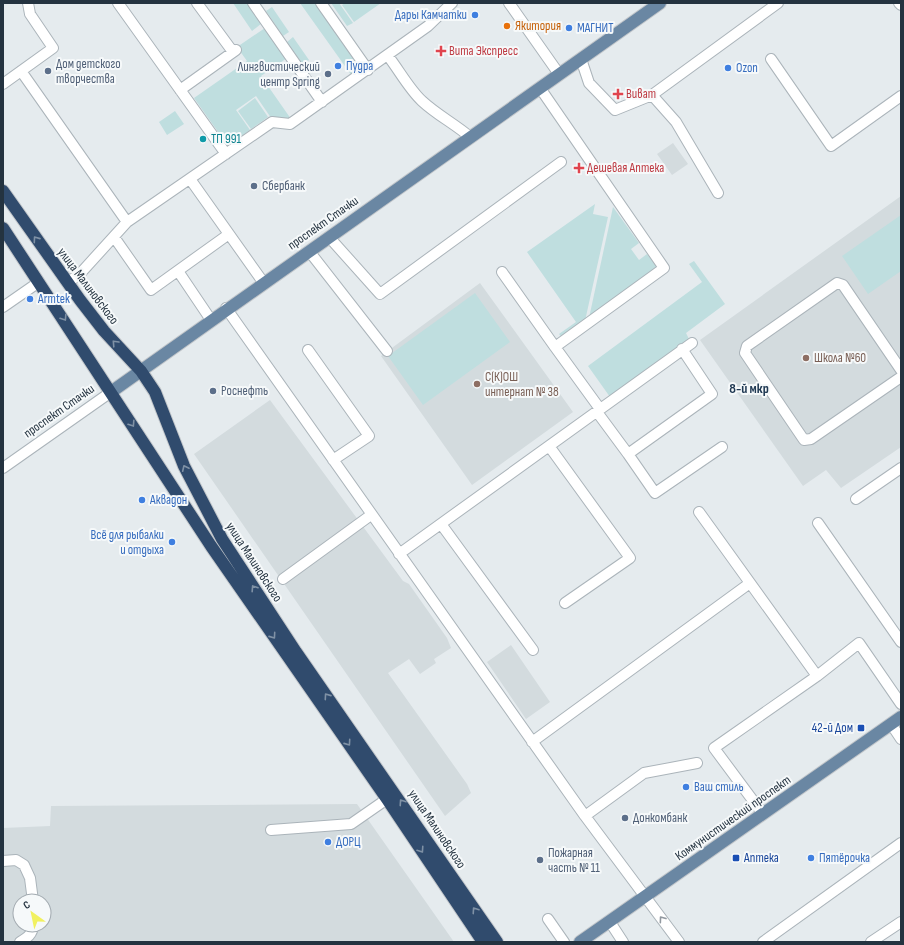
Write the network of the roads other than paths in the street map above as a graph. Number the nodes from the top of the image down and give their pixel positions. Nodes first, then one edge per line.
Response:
1 (28, 3) edge
2 (118, 3) edge
3 (197, 3) edge
4 (253, 3) edge
5 (321, 3) edge
6 (452, 3) edge
7 (509, 3) edge
8 (660, 3) edge
9 (778, 3) edge
10 (388, 56) junction
11 (581, 59) junction
12 (771, 59) dead end
13 (368, 70) junction
14 (20, 71) junction
15 (559, 74) junction
16 (3, 84) edge
17 (540, 88) junction
18 (180, 90) junction
19 (652, 94) junction
20 (901, 96) edge
21 (322, 102) junction
22 (470, 137) junction
23 (226, 154) junction
24 (561, 162) dead end
25 (190, 179) junction
26 (3, 191) edge
27 (718, 193) dead end
28 (127, 222) junction
29 (3, 228) edge
30 (229, 234) junction
31 (329, 237) junction
32 (114, 238) junction
33 (309, 251) junction
34 (178, 271) junction
35 (502, 272) dead end
36 (39, 282) junction
37 (67, 282) junction
38 (263, 282) junction
39 (3, 307) edge
40 (226, 308) junction
41 (211, 320) junction
42 (692, 342) dead end
43 (555, 347) junction
44 (682, 349) junction
45 (308, 350) dead end
46 (387, 351) dead end
47 (901, 370) edge
48 (141, 371) junction
49 (901, 377) edge
50 (111, 392) junction
51 (598, 410) junction
52 (549, 446) junction
53 (722, 447) dead end
54 (628, 454) junction
55 (333, 460) junction
56 (3, 468) edge
57 (901, 468) edge
58 (856, 499) dead end
59 (699, 512) dead end
60 (371, 515) junction
61 (818, 523) dead end
62 (441, 524) junction
63 (399, 554) junction
64 (283, 579) dead end
65 (750, 583) junction
66 (565, 603) dead end
67 (901, 642) edge
68 (533, 650) dead end
69 (817, 676) junction
70 (901, 704) edge
71 (896, 720) edge
72 (901, 739) edge
73 (532, 742) junction
74 (697, 764) dead end
75 (387, 799) junction
76 (763, 814) junction
77 (584, 816) junction
78 (271, 830) dead end
79 (901, 843) edge
80 (3, 861) edge
81 (32, 893) edge
82 (646, 897) junction
83 (548, 919) dead end
84 (610, 922) junction
85 (901, 922) edge
86 (31, 933) edge
87 (20, 942) edge
88 (483, 942) edge
89 (497, 942) edge
90 (564, 942) edge
91 (580, 942) edge
92 (623, 942) edge
93 (679, 942) edge
94 (763, 942) edge
95 (871, 942) edge

1 - 14 street
2 - 18 street
3 - 18 street
4 - 21 street
5 - 13 street
6 - 10 street
7 - 15 street
8 - 11 main road, проспект Стачки
9 - 19 street
10 - 13 street
10 - 22 street
11 - 15 main road, проспект Стачки
11 - 19 street
12 - 20 street
13 - 21 street
14 - 16 street
14 - 28 street
15 - 17 main road, проспект Стачки
17 - 22 main road, проспект Стачки
17 - 43 street
18 - 23 street
19 - 27 street
21 - 23 street
22 - 31 main road, проспект Стачки
23 - 25 street
24 - 31 street
25 - 28 street
25 - 30 street
37 -> 26 highway, улица Малиновского
28 - 32 street
29 - 36 highway, улица Малиновского
30 - 34 street
30 - 38 street
31 - 33 main road, проспект Стачки
32 - 34 street
32 - 37 street
33 - 38 main road, проспект Стачки
33 - 46 street
34 - 41 street
35 - 43 street
36 - 39 street
36 -> 50 highway, улица Малиновского
48 -> 37 highway, улица Малиновского
38 - 40 main road, проспект Стачки
40 - 41 main road, проспект Стачки
40 - 55 street
41 - 48 main road, проспект Стачки
42 - 44 street
43 - 51 street
44 - 51 street
44 - 54 street
45 - 55 street
47 - 49 street
48 - 50 main road, проспект Стачки
89 -> 48 highway, улица Малиновского
50 - 56 street, проспект Стачки
50 -> 75 highway, улица Малиновского
51 - 52 street
51 - 54 street
52 - 62 street
52 - 66 street
53 - 54 street
55 - 60 street
57 - 58 street
59 - 65 street
60 - 63 street
60 - 64 street
61 - 67 street
62 - 63 street
62 - 68 street
63 - 73 street
65 - 69 street
65 - 73 street
69 - 70 street
69 - 76 street
71 - 72 street
71 - 76 main road, Коммунистический проспект
73 - 77 street
74 - 77 street
75 - 78 street
75 -> 88 highway, улица Малиновского
76 - 82 main road, Коммунистический проспект
77 - 82 street
79 - 94 street
80 - 81 street
82 - 84 main road, Коммунистический проспект
93 -> 82 street
83 - 90 street
84 - 91 main road, Коммунистический проспект
84 - 92 street
85 - 95 street
86 - 87 street

